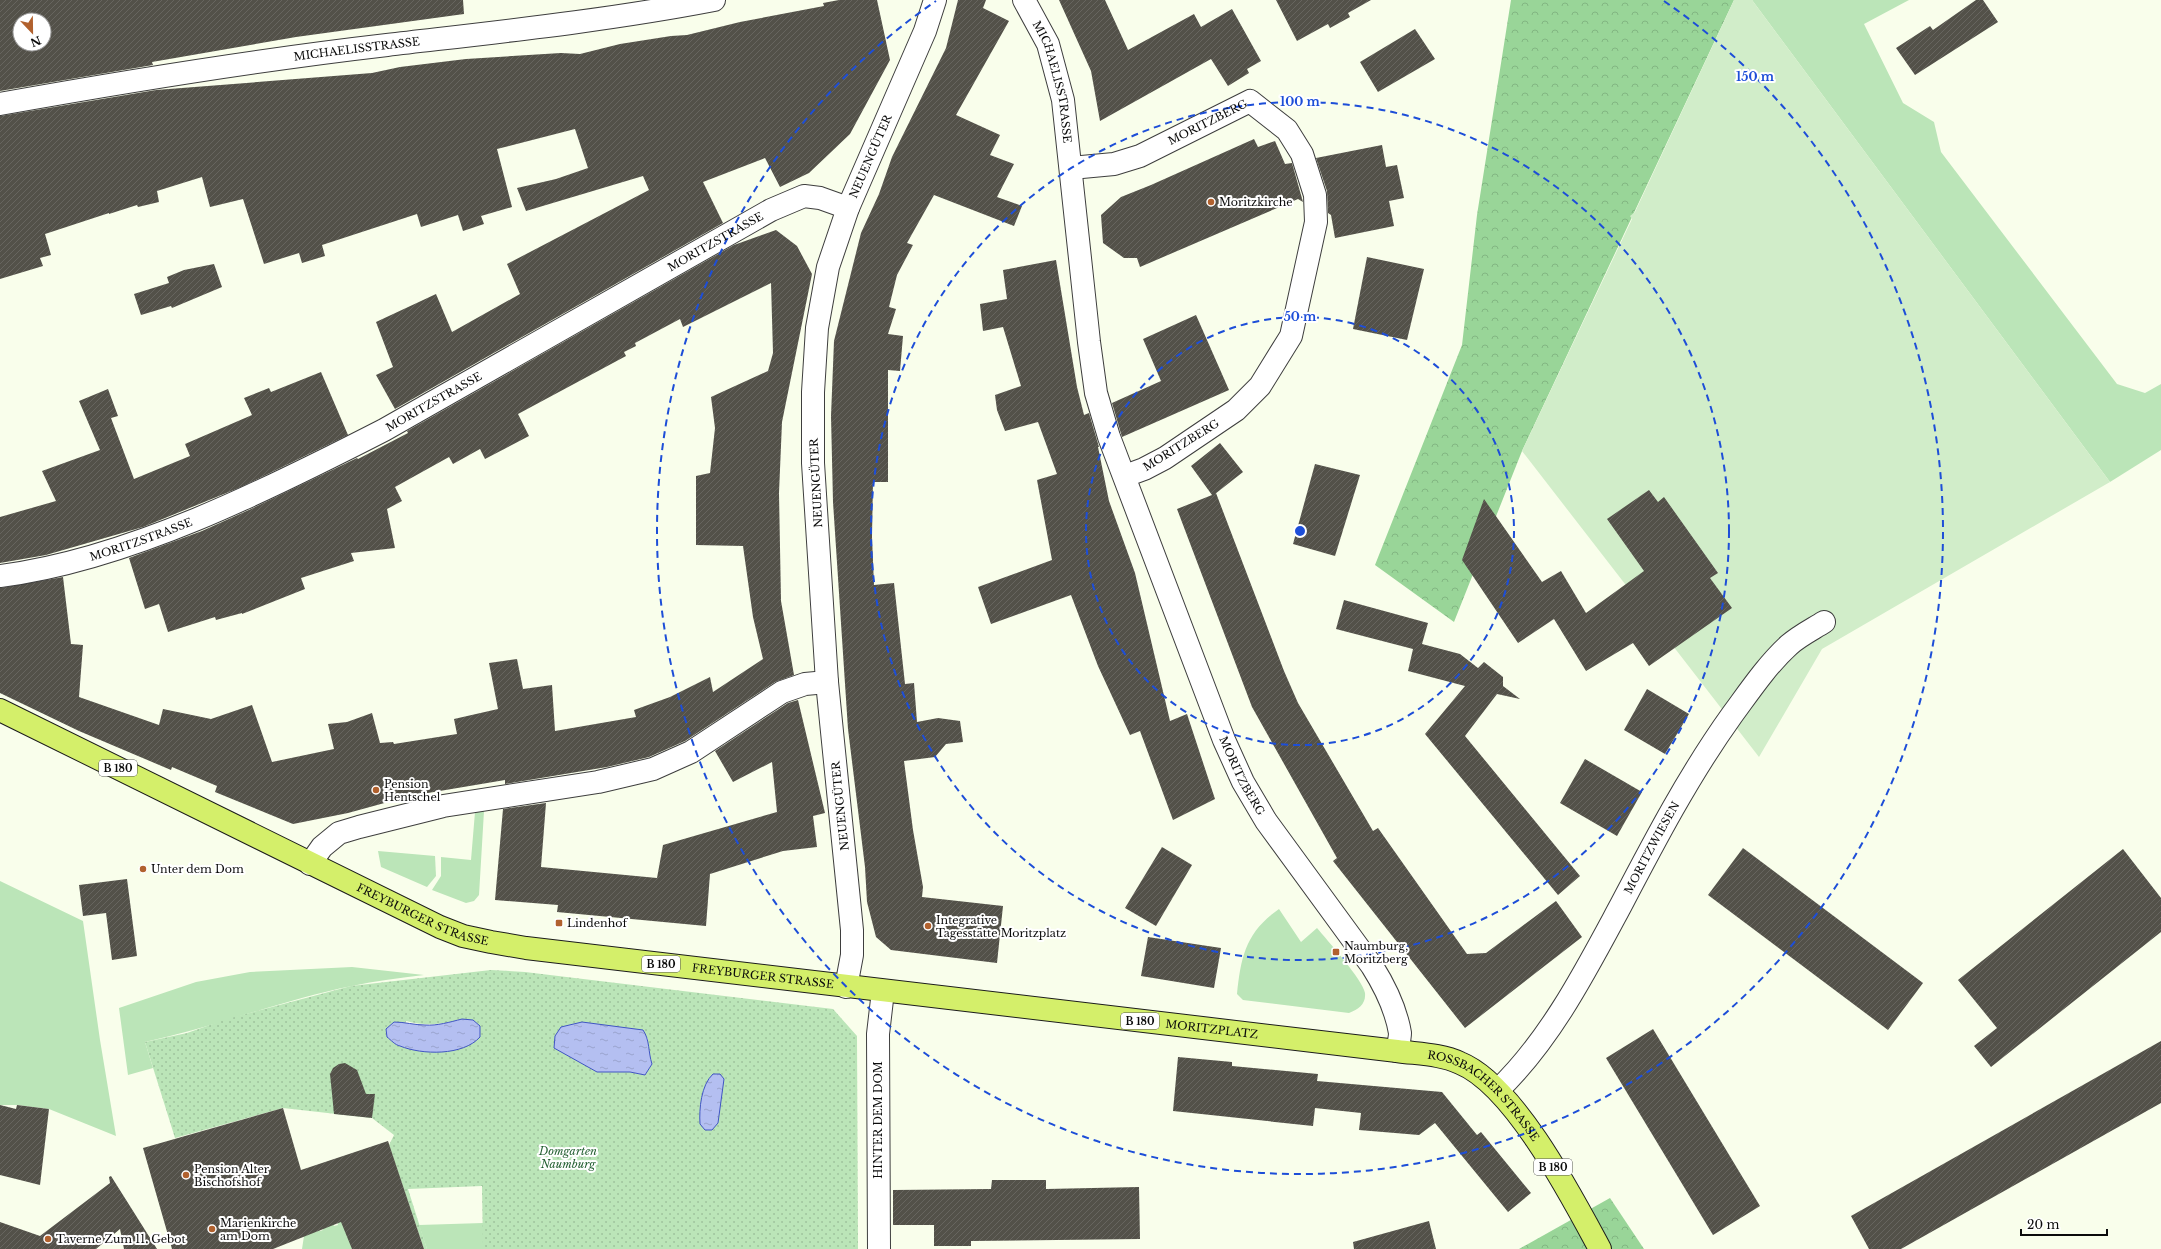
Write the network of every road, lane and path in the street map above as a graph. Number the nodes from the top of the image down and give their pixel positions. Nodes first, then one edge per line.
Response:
1 (714, 0) edge
2 (934, 0) edge
3 (1024, 0) edge
4 (0, 104) edge
5 (1071, 168) junction
6 (848, 208) junction
7 (1125, 476) junction
8 (0, 576) edge
9 (1824, 622) dead end
10 (827, 682) junction
11 (0, 710) edge
12 (310, 864) junction
13 (846, 987) junction
14 (883, 991) junction
15 (1397, 1051) junction
16 (1498, 1090) junction
17 (879, 1249) edge
18 (1600, 1249) edge

1 - 4 street, MICHAELISSTRASSE
2 - 6 street, NEUENGÜTER
3 - 5 street, MICHAELISSTRASSE
5 - 7 street, MORITZBERG
5 - 7 street, MORITZBERG
6 - 8 street, MORITZSTRASSE
6 - 10 street, NEUENGÜTER
7 - 15 street, MORITZBERG
9 - 16 street, MORITZWIESEN
10 - 12 street
10 - 13 street, NEUENGÜTER
11 - 12 main road, FREYBURGER STRASSE / B 180
12 - 13 main road, FREYBURGER STRASSE / B 180
13 - 14 main road, FREYBURGER STRASSE / B 180
14 - 15 main road, MORITZPLATZ / B 180
14 - 17 street, HINTER DEM DOM
15 - 16 main road, ROSSBACHER STRASSE / B 180
16 - 18 main road, ROSSBACHER STRASSE / B 180

